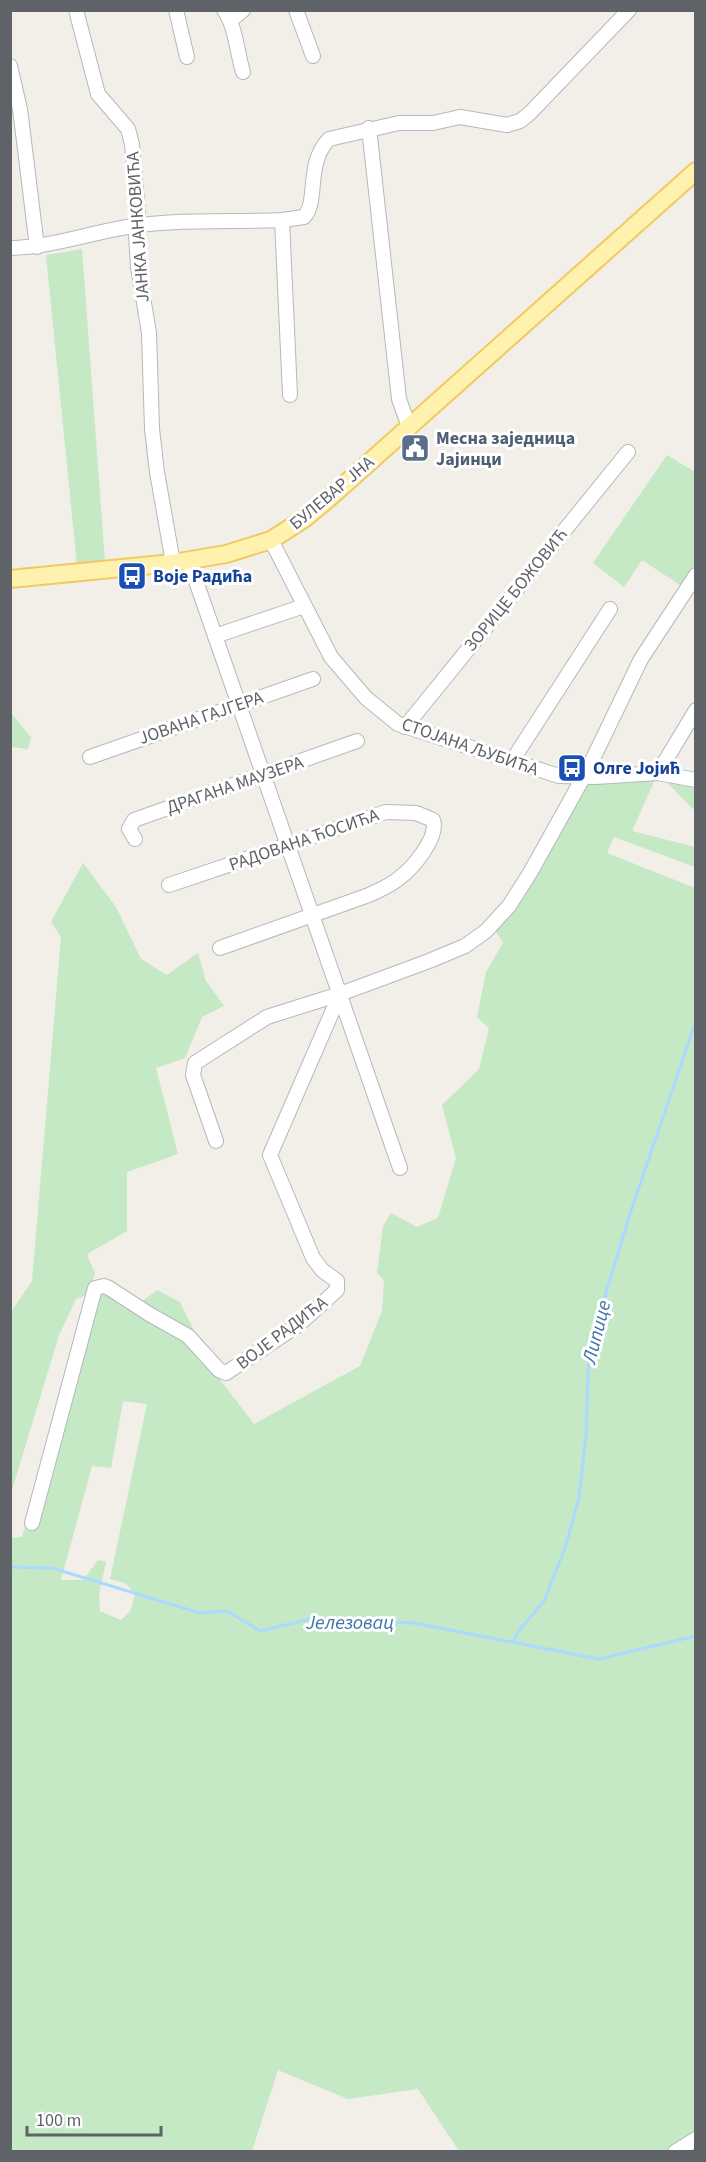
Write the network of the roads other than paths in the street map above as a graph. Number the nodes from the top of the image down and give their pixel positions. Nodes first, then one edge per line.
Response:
1 (76, 10) edge
2 (176, 10) edge
3 (243, 10) edge
4 (296, 10) edge
5 (629, 10) edge
6 (228, 15) edge
7 (313, 56) dead end
8 (187, 57) dead end
9 (10, 66) edge
10 (243, 72) dead end
11 (369, 129) junction
12 (696, 171) edge
13 (282, 220) junction
14 (137, 225) junction
15 (37, 247) junction
16 (10, 248) edge
17 (290, 396) dead end
18 (409, 427) junction
19 (628, 452) dead end
20 (271, 540) junction
21 (181, 562) junction
22 (696, 575) edge
23 (10, 579) edge
24 (304, 606) junction
25 (610, 609) dead end
26 (215, 636) junction
27 (313, 679) dead end
28 (240, 705) junction
29 (696, 710) edge
30 (405, 727) junction
31 (357, 741) dead end
32 (90, 757) dead end
33 (512, 761) junction
34 (658, 773) junction
35 (264, 775) junction
36 (583, 777) junction
37 (696, 780) edge
38 (135, 839) dead end
39 (289, 845) junction
40 (169, 885) dead end
41 (314, 915) junction
42 (220, 948) dead end
43 (340, 994) junction
44 (216, 1141) dead end
45 (400, 1168) dead end
46 (32, 1523) dead end
47 (696, 2139) edge
48 (675, 2151) edge

1 - 14 street, ЈАНКА ЈАНКОВИЋА
2 - 8 street
3 - 6 street
4 - 7 street
5 - 11 street
6 - 10 street
9 - 15 street
11 - 13 street
11 - 18 street
12 - 18 main road, БУЛЕВАР ЈНА
13 - 14 street
13 - 17 street
14 - 15 street
14 - 21 street, ЈАНКА ЈАНКОВИЋА
15 - 16 street
18 - 20 main road, БУЛЕВАР ЈНА
19 - 30 street, ЗОРИЦЕ БОЖОВИЋ
20 - 21 main road, БУЛЕВАР ЈНА
20 - 24 street, СТОЈАНА ЉУБИЋА
21 - 23 main road, БУЛЕВАР ЈНА
21 - 26 street
22 - 36 street
24 - 26 street
24 - 30 street, СТОЈАНА ЉУБИЋА
25 - 33 street
26 - 28 street
27 - 28 street, ЈОВАНА ГАЈГЕРА
28 - 32 street, ЈОВАНА ГАЈГЕРА
28 - 35 street
29 - 34 street
30 - 33 street, СТОЈАНА ЉУБИЋА
31 - 35 street, ДРАГАНА МАУЗЕРА
33 - 36 street, СТОЈАНА ЉУБИЋА
34 - 36 street, СТОЈАНА ЉУБИЋА
34 - 37 street, СТОЈАНА ЉУБИЋА
35 - 38 street, ДРАГАНА МАУЗЕРА
35 - 39 street
36 - 43 street
39 - 40 street, РАДОВАНА ЋОСИЋА
39 - 41 street
39 - 41 street, РАДОВАНА ЋОСИЋА
41 - 42 street
41 - 43 street
43 - 44 street
43 - 45 street
43 - 46 street, ВОЈЕ РАДИЋА
47 - 48 street

